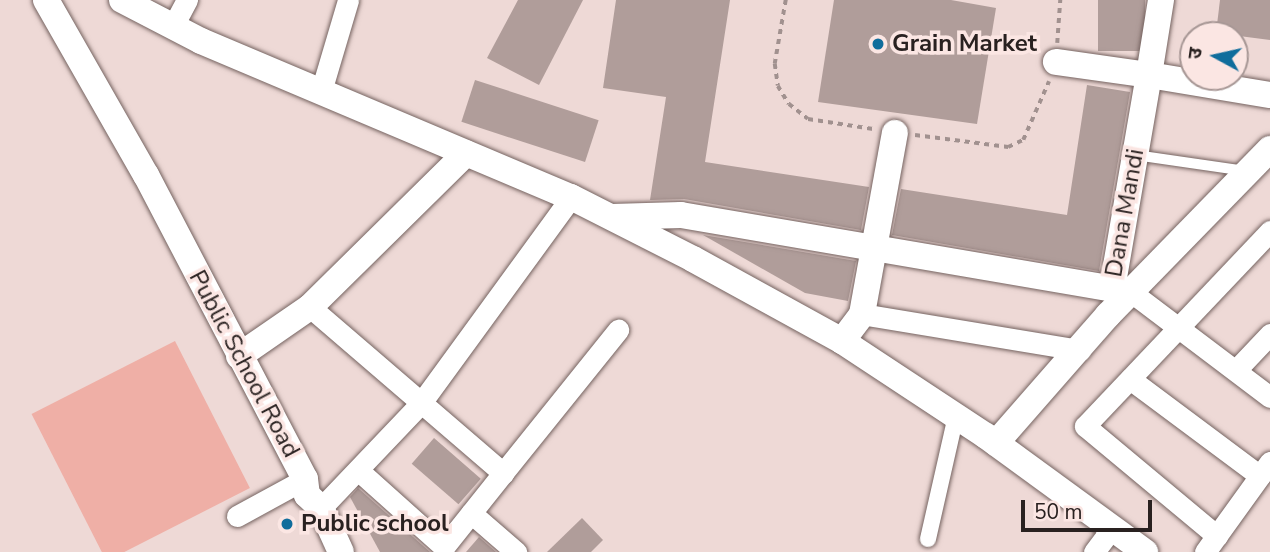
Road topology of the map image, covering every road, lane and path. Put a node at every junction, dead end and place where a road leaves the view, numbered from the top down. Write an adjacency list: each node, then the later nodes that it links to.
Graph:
1 (46, 0): 30 (street, Public School Road)
2 (122, 0): 8 (street)
3 (187, 0): 8 (street)
4 (348, 0): 11 (street)
5 (786, 0): 13 (path)
6 (1060, 0): 9 (path)
7 (1161, 0): 10 (street, Dana Mandi)
8 (173, 26): 11 (street)
9 (1056, 62): 10 (street); 13 (path)
10 (1149, 75): 12 (street); 16 (street, Dana Mandi)
11 (322, 88): 15 (street)
12 (1270, 95)
13 (895, 133): 21 (street)
14 (1270, 149): 17 (street)
15 (466, 152): 18 (street); 23 (street)
16 (1135, 155): 17 (lane); 22 (street, Dana Mandi)
17 (1248, 171): 22 (street)
18 (571, 197): 19 (street); 34 (street)
19 (608, 217): 21 (street, Dana Mandi); 28 (street)
20 (1270, 231): 25 (street)
21 (874, 248): 22 (street, Dana Mandi); 24 (street)
22 (1121, 290): 25 (street); 29 (street)
23 (310, 307): 30 (street); 34 (street)
24 (862, 314): 28 (street); 29 (street)
25 (1180, 325): 31 (street); 32 (street)
26 (618, 330): 39 (street)
27 (1270, 334): 31 (street)
28 (842, 341): 35 (street)
29 (1080, 351): 36 (street)
30 (239, 356): 40 (street, Public School Road)
31 (1236, 370): 33 (street)
32 (1129, 379): 37 (street); 46 (street)
33 (1270, 397)
34 (421, 403): 38 (street); 39 (street)
35 (956, 416): 36 (street); 45 (street)
36 (996, 443): 44 (street)
37 (1265, 469): 46 (street)
38 (360, 472): 41 (street); 47 (street)
39 (503, 473): 42 (street)
40 (304, 479): 41 (street, Public School Road); 43 (street)
41 (321, 508): 48 (street, Public School Road)
42 (471, 513): 47 (street); 49 (street)
43 (237, 516)
44 (1113, 527): 50 (street); 51 (street)
45 (928, 539)
46 (1211, 544)
47 (445, 549)
48 (341, 552)
49 (516, 552)
50 (1094, 552)
51 (1145, 552)

